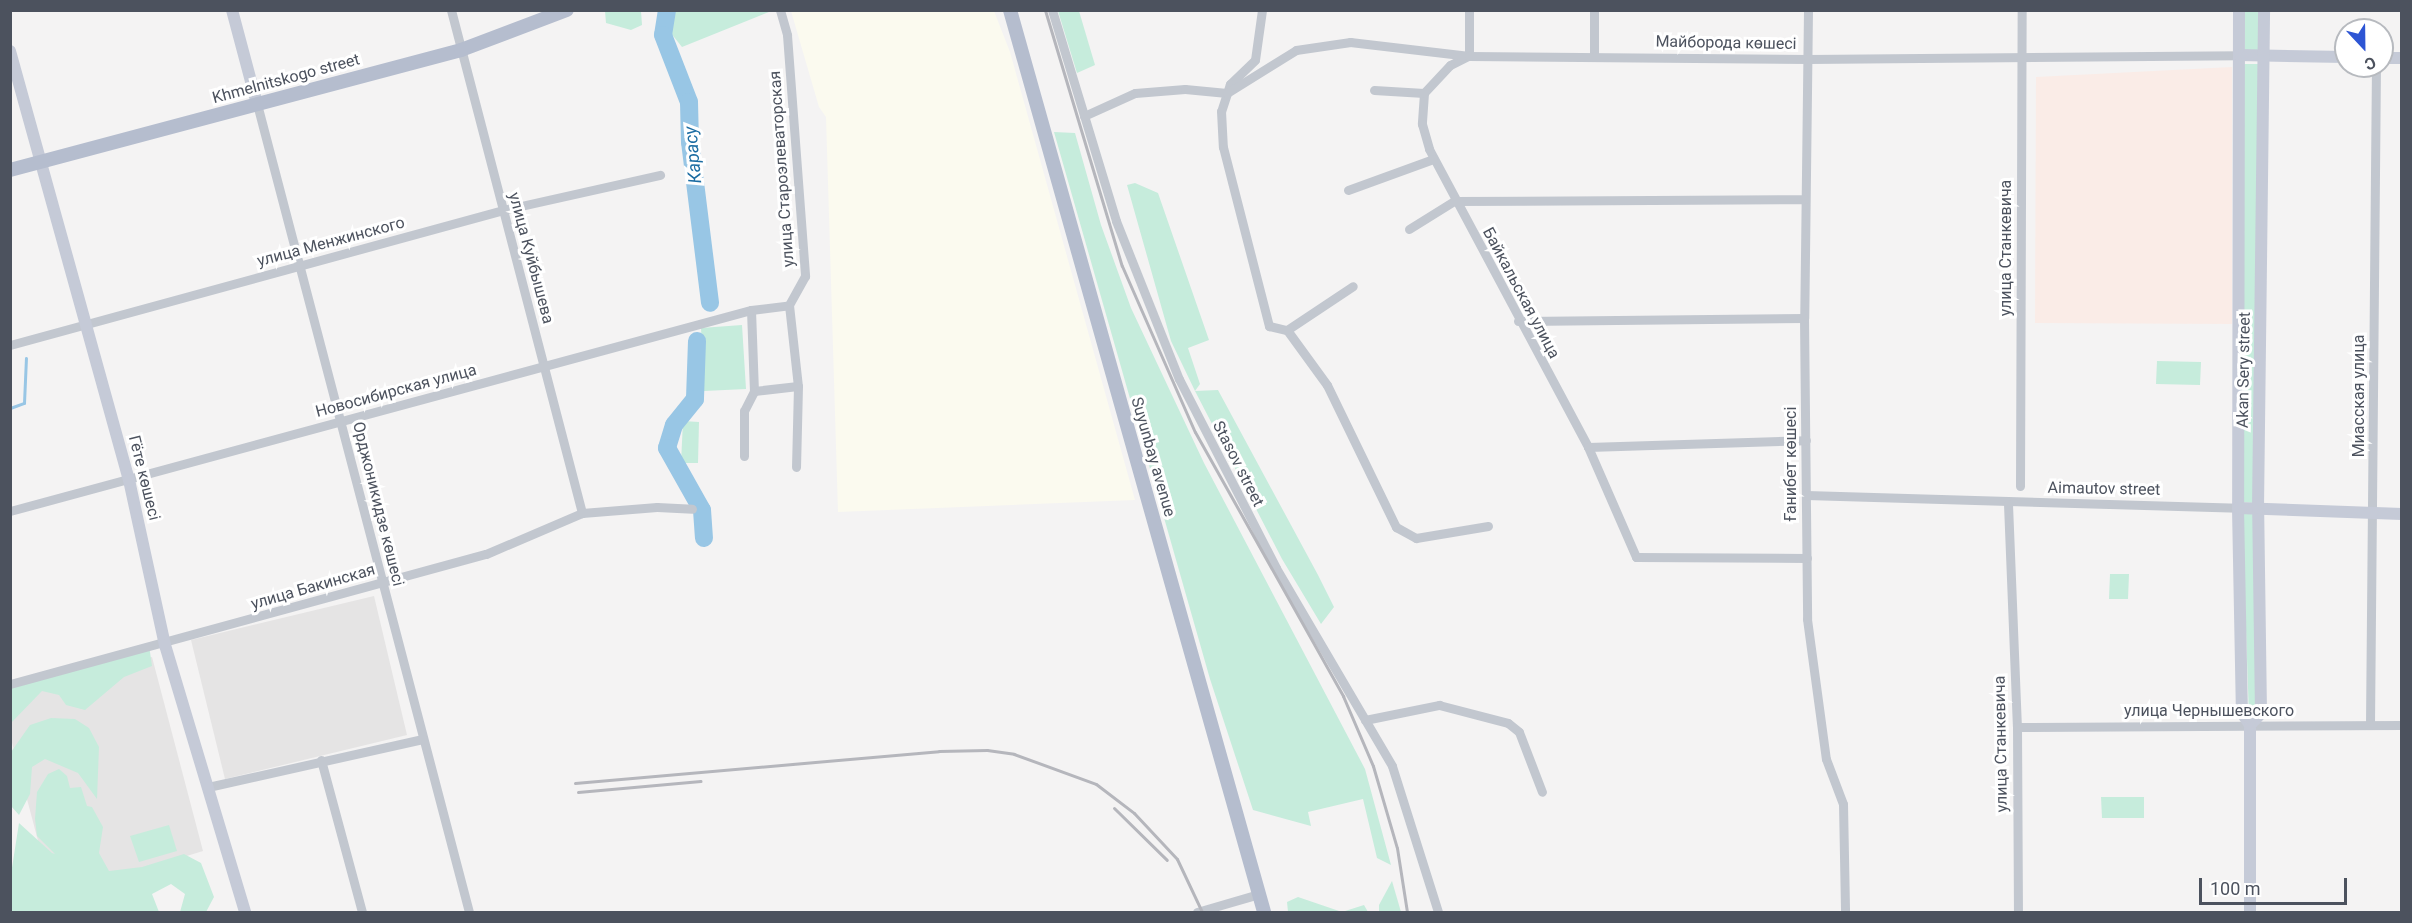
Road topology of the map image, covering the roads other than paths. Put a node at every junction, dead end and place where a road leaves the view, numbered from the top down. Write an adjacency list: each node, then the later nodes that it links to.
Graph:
1 (232, 10): 27 (street)
2 (451, 10): 14 (street, улица Куйбышева)
3 (567, 10): 14 (main road, Khmelnitskogo street)
4 (780, 10): 40 (street, улица Староэлеваторская)
5 (1010, 10): 80 (main road, Suyunbay avenue)
6 (1052, 10): 28 (street, Stasov street)
7 (1262, 10): 25 (street)
8 (1469, 10): 18 (street)
9 (1594, 10): 19 (street)
10 (1808, 10): 22 (street, Ғанибет көшесі)
11 (2022, 10): 21 (street, улица Станкевича)
12 (2239, 10): 16 (street, Akan Sery street)
13 (2264, 10): 17 (street, Akan Sery street)
14 (461, 50): 27 (main road, Khmelnitskogo street); 36 (street, улица Куйбышева)
15 (10, 51): 30 (street, Гёте көшесі)
16 (2239, 55): 17 (street); 21 (street, Майборода көшесі); 59 (street, Akan Sery street)
17 (2264, 55): 20 (street); 60 (street, Akan Sery street)
18 (1468, 56): 19 (street, Майборода көшесі); 25 (street, Майборода көшесі); 26 (street)
19 (1594, 56): 22 (street, Майборода көшесі)
20 (2334, 57)
21 (2022, 58): 22 (street, Майборода көшесі); 56 (street, улица Станкевича)
22 (1808, 59): 34 (street, Ғанибет көшесі)
23 (2376, 78): 63 (street, Миасская улица)
24 (1374, 90): 26 (street)
25 (1227, 93): 28 (street); 45 (street)
26 (1424, 93): 29 (street, Байкальская улица)
27 (257, 104): 30 (main road, Khmelnitskogo street); 38 (street, Орджоникидзе көшесі)
28 (1084, 116): 71 (street, Stasov street)
29 (1433, 159): 33 (street); 35 (street, Байкальская улица)
30 (41, 162): 31 (main road, Khmelnitskogo street); 44 (street, Гёте көшесі)
31 (10, 170)
32 (660, 175): 36 (street, улица Менжинского)
33 (1348, 190)
34 (1804, 199): 35 (street); 42 (street, Ғанибет көшесі)
35 (1454, 201): 37 (street); 43 (street, Байкальская улица)
36 (503, 210): 38 (street, улица Менжинского); 47 (street, улица Куйбышева)
37 (1409, 229)
38 (298, 266): 44 (street, улица Менжинского); 50 (street, Орджоникидзе көшесі)
39 (1353, 285): 45 (street)
40 (789, 305): 41 (street, Новосибирская улица); 48 (street)
41 (751, 310): 47 (street, Новосибирская улица); 49 (street)
42 (1804, 318): 43 (street); 51 (street, Ғанибет көшесі)
43 (1518, 321): 52 (street, Байкальская улица)
44 (86, 325): 46 (street, улица Менжинского); 55 (street, Гёте көшесі)
45 (1287, 330): 66 (street)
46 (10, 345)
47 (544, 367): 50 (street, Новосибирская улица); 64 (street, улица Куйбышева)
48 (798, 386): 49 (street); 54 (street)
49 (754, 391): 53 (street)
50 (342, 420): 55 (street, Новосибирская улица); 68 (street, Орджоникидзе көшесі)
51 (1806, 440): 52 (street); 57 (street, Ғанибет көшесі)
52 (1588, 447): 67 (street, Байкальская улица)
53 (744, 456)
54 (796, 467)
55 (129, 480): 62 (street, Новосибирская улица); 69 (street, Гёте көшесі)
56 (2020, 486)
57 (1806, 495): 58 (street, Aimautov street); 67 (street, Ғанибет көшесі)
58 (2008, 504): 59 (street, Aimautov street); 75 (street, улица Станкевича)
59 (2238, 508): 60 (street, Aimautov street); 72 (street, Akan Sery street)
60 (2258, 508): 63 (street, Aimautov street); 72 (street, Akan Sery street)
61 (692, 509): 64 (street, улица Бакинская)
62 (10, 512)
63 (2373, 512): 65 (street, Aimautov street); 74 (street, Миасская улица)
64 (582, 513): 68 (street, улица Бакинская)
65 (2402, 514)
66 (1488, 526)
67 (1807, 558): 87 (street, Ғанибет көшесі)
68 (382, 583): 69 (street, улица Бакинская); 76 (street, Орджоникидзе көшесі)
69 (165, 645): 70 (street, улица Бакинская); 78 (street, Гёте көшесі)
70 (10, 684)
71 (1365, 720): 79 (street); 86 (street, Stasov street)
72 (2250, 725): 74 (street, улица Чернышевского); 75 (street, улица Чернышевского); 89 (street, Akan Sery street)
73 (2402, 725): 74 (street, улица Чернышевского)
74 (2370, 726)
75 (2017, 727): 88 (street, улица Станкевича)
76 (423, 739): 77 (street); 83 (street, Орджоникидзе көшесі)
77 (321, 760): 78 (street); 82 (street)
78 (208, 787): 81 (street, Гёте көшесі)
79 (1542, 792)
80 (1259, 894): 84 (street); 85 (main road, Suyunbay avenue)
81 (244, 912)
82 (362, 912)
83 (469, 912)
84 (1197, 912)
85 (1264, 912)
86 (1438, 912)
87 (1845, 912)
88 (2018, 912)
89 (2250, 912)

